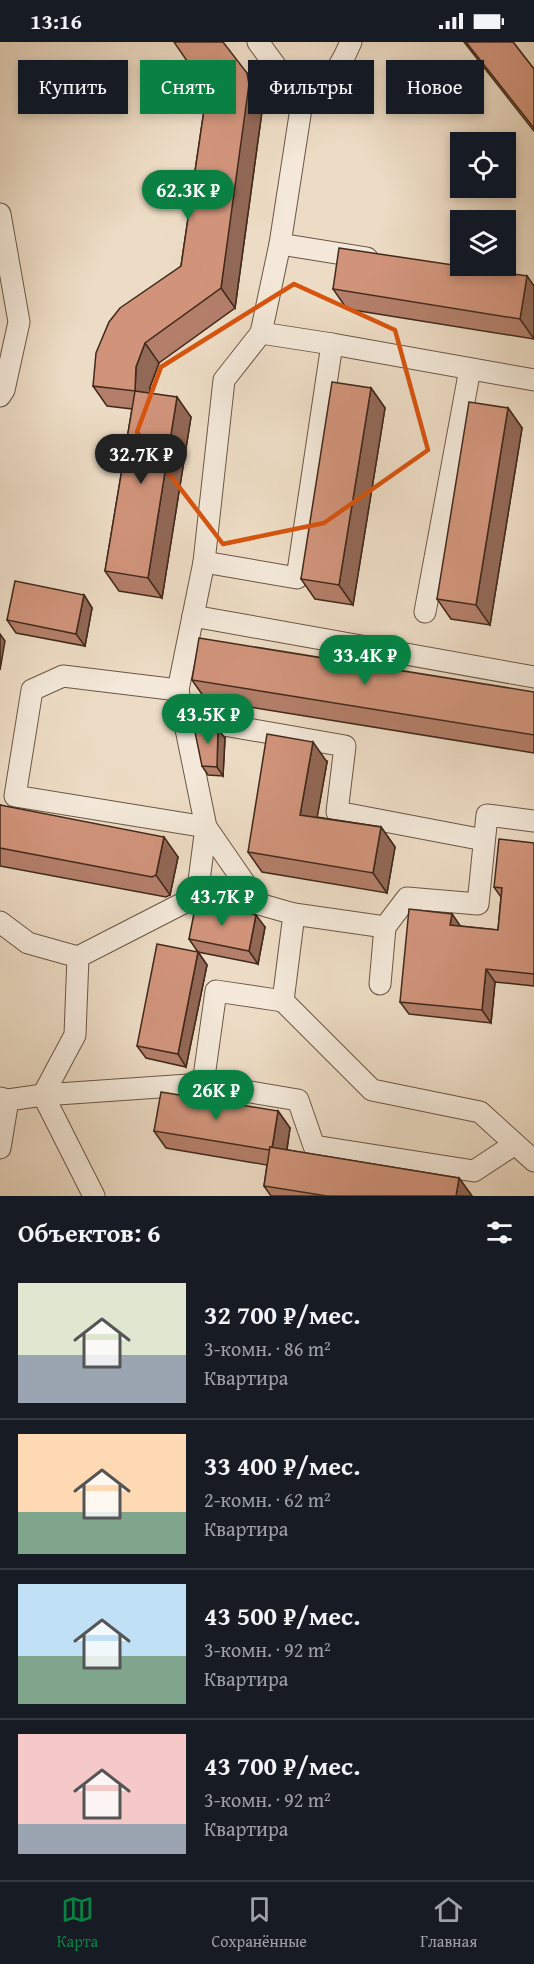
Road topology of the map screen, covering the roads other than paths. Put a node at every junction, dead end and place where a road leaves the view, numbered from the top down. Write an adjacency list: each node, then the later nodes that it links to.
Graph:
1 (258, 42): 3 (street)
2 (351, 42): 4 (street)
3 (271, 60)
4 (343, 60)
5 (300, 114): 7 (street)
6 (0, 214): 13 (street)
7 (280, 244): 8 (street); 9 (street)
8 (388, 261)
9 (261, 333): 10 (street); 14 (street)
10 (332, 344): 11 (street); 14 (street)
11 (470, 369): 12 (street); 15 (street)
12 (534, 380)
13 (0, 396)
14 (204, 562): 16 (street)
15 (425, 612)
16 (193, 616): 17 (street); 18 (street)
17 (534, 677)
18 (178, 690): 19 (street); 21 (street)
19 (184, 718): 21 (street); 22 (street)
20 (534, 821): 22 (street)
21 (206, 827): 23 (street); 26 (street)
22 (484, 840): 25 (street)
23 (294, 914): 25 (street); 28 (street)
24 (0, 922): 26 (street)
25 (385, 927): 27 (street)
26 (78, 957): 30 (street)
27 (380, 984)
28 (283, 1001): 29 (street); 32 (street)
29 (203, 1084): 30 (street); 32 (street)
30 (43, 1095): 31 (street); 35 (street)
31 (4, 1099): 33 (street)
32 (515, 1144): 34 (street)
33 (0, 1148)
34 (534, 1161)
35 (94, 1196)

